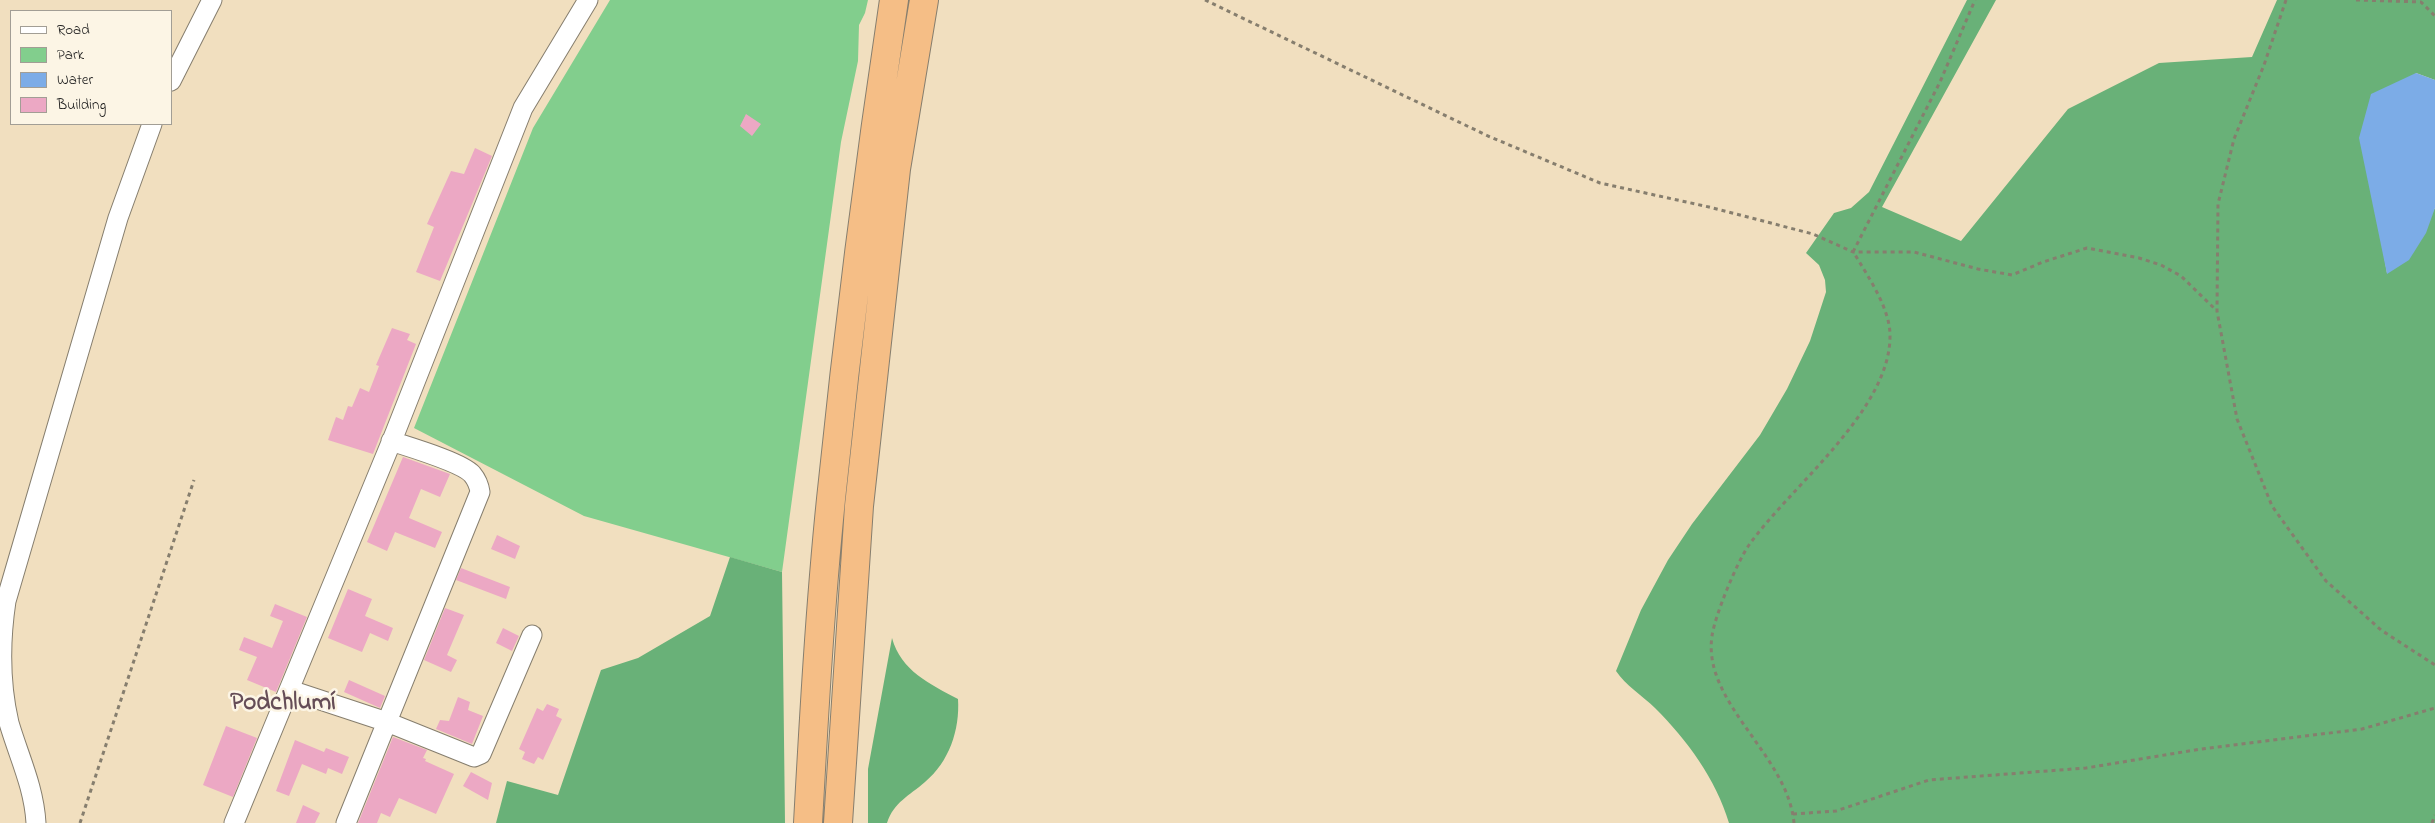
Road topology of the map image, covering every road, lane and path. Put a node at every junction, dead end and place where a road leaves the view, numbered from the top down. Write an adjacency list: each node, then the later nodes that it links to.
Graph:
1 (212, 0): 11 (street)
2 (588, 0): 15 (street)
3 (894, 0): 28 (highway)
4 (924, 0): 29 (highway)
5 (1204, 0): 13 (path)
6 (1975, 0): 13 (path)
7 (2286, 0): 14 (path)
8 (2356, 0): 9 (path)
9 (2422, 1): 10 (path)
10 (2435, 16)
11 (172, 79)
12 (152, 125): 24 (street)
13 (1853, 252): 14 (path); 22 (path)
14 (2217, 311): 18 (path)
15 (391, 441): 19 (street); 21 (street)
16 (194, 480): 25 (path)
17 (532, 635): 21 (street)
18 (2435, 665)
19 (290, 690): 21 (street); 26 (street)
20 (2435, 708): 22 (path)
21 (388, 722): 27 (street)
22 (1793, 814): 30 (path)
23 (2435, 815): 31 (path)
24 (36, 823)
25 (80, 823)
26 (234, 823)
27 (346, 823)
28 (808, 823)
29 (838, 823)
30 (1794, 823)
31 (2432, 823)

